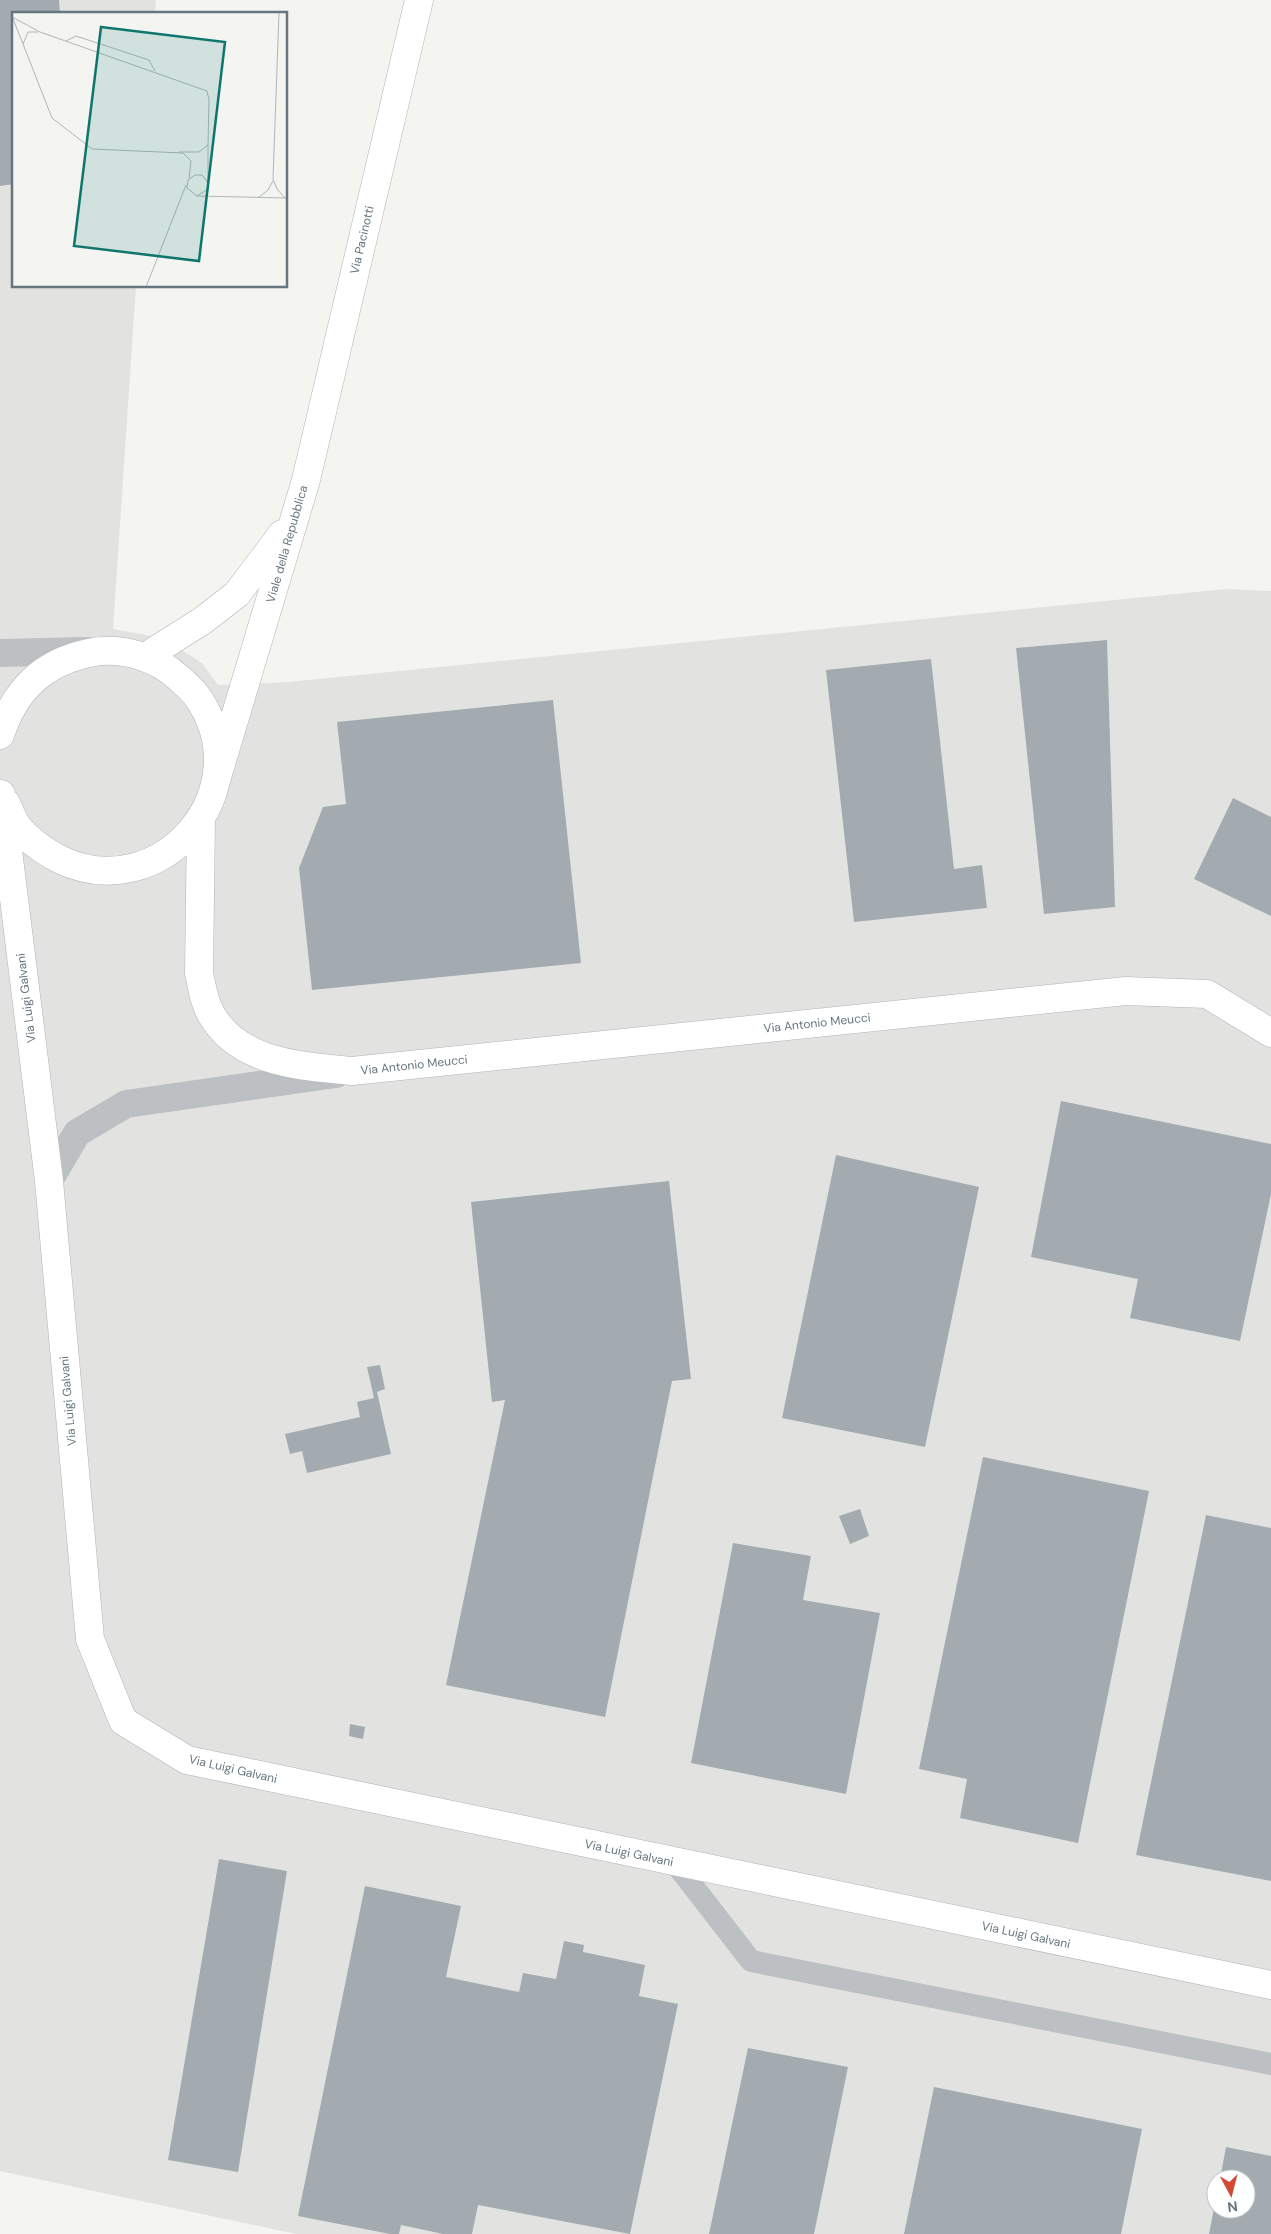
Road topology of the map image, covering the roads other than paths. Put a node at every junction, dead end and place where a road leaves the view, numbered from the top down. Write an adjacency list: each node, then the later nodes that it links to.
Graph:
1 (419, 0): 2 (main road, Via Pacinotti)
2 (306, 480): 5 (main road, Viale della Repubblica); 7 (main road, Viale della Repubblica)
3 (101, 650): 4 (street); 5 (main road, Viale della Repubblica); 6 (main road, Viale della Repubblica)
4 (0, 653)
5 (145, 657): 7 (main road, Viale della Repubblica)
6 (0, 735)
7 (216, 784): 9 (main road, Viale della Repubblica)
8 (1, 791): 9 (main road, Viale della Repubblica); 12 (main road, Via Luigi Galvani)
9 (201, 820): 11 (main road, Via Antonio Meucci)
10 (1271, 1033): 11 (main road, Via Antonio Meucci)
11 (352, 1071): 12 (street, Via Antonio Meucci)
12 (49, 1181): 13 (main road, Via Luigi Galvani)
13 (675, 1863): 14 (main road, Via Luigi Galvani); 15 (lane)
14 (1271, 1986)
15 (1271, 2064)

